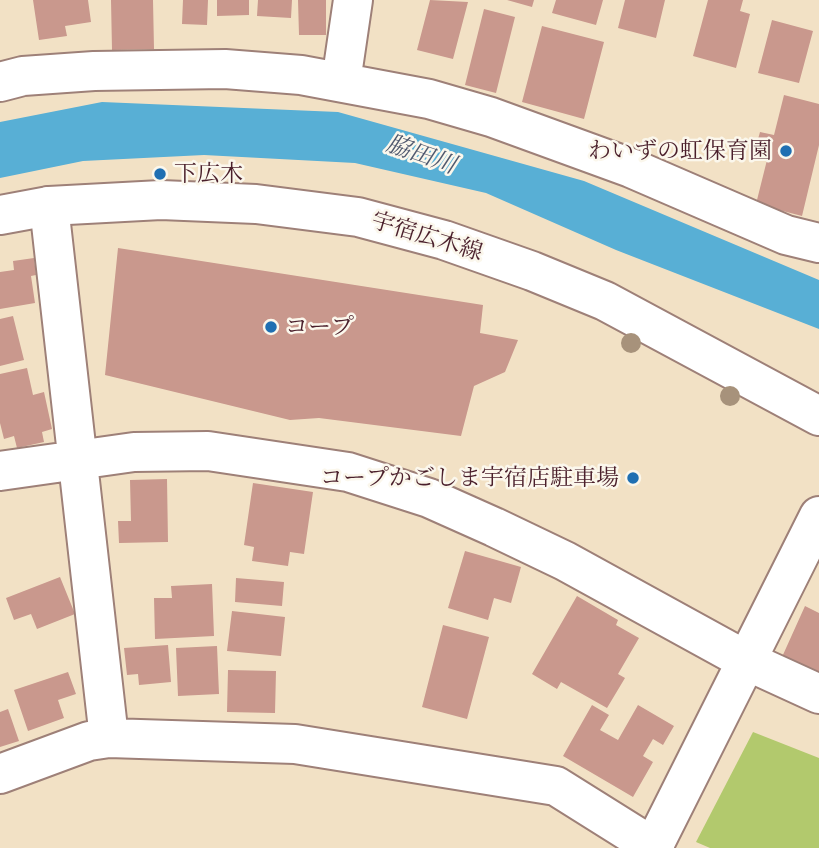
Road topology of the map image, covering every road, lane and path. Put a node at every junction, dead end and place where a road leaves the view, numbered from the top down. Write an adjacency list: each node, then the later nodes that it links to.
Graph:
1 (353, 0): 3 (street)
2 (0, 82): 3 (street)
3 (341, 82): 6 (street)
4 (49, 206): 5 (street, 宇宿広木線); 7 (street, 宇宿広木線); 8 (street)
5 (0, 215)
6 (819, 243)
7 (819, 415)
8 (77, 460): 9 (street); 11 (street); 13 (street)
9 (0, 471)
10 (819, 516): 11 (street)
11 (747, 661): 12 (street); 15 (street)
12 (819, 694)
13 (109, 738): 14 (street); 15 (street)
14 (0, 774)
15 (654, 847)

